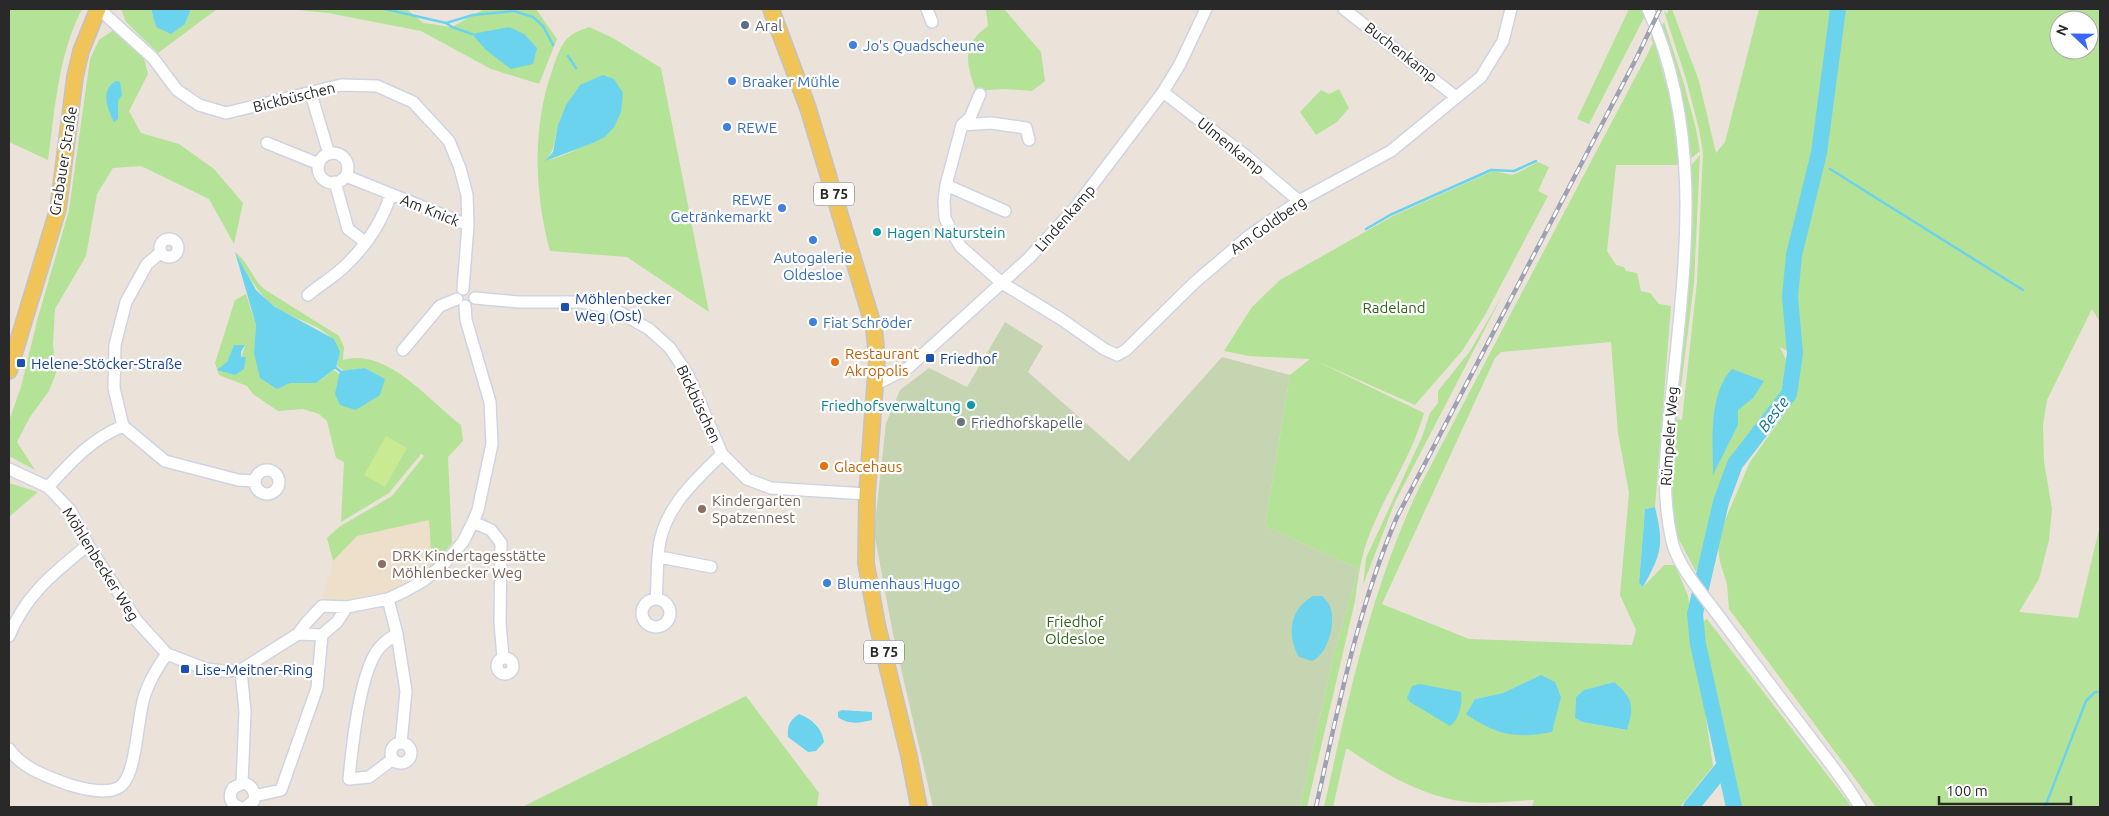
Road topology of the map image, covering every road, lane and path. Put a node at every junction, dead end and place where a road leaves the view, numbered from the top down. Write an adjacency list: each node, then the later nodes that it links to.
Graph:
1 (98, 9): 10 (street, Bickbüschen); 31 (main road, Grabauer Straße)
2 (771, 9): 32 (main road, B 75)
3 (927, 9): 8 (street)
4 (1206, 9): 9 (street, Lindenkamp)
5 (1344, 9): 12 (street, Buchenkamp)
6 (1511, 9): 12 (street, Am Goldberg)
7 (1648, 9): 61 (street, Rümpeler Weg)
8 (932, 22)
9 (1162, 92): 22 (street, Ulmenkamp); 27 (street, Lindenkamp)
10 (311, 94): 16 (street); 24 (street, Bickbüschen)
11 (980, 94): 13 (street)
12 (1456, 96): 22 (street, Am Goldberg)
13 (962, 125): 14 (street); 20 (street)
14 (1029, 140)
15 (267, 143): 17 (street)
16 (329, 154): 17 (street); 18 (street)
17 (319, 164): 19 (street)
18 (346, 176): 19 (street); 21 (street, Am Knick)
19 (335, 182): 25 (street)
20 (946, 184): 23 (street); 27 (street)
21 (391, 194): 24 (street, Am Knick); 25 (street, Am Knick)
22 (1299, 201): 27 (street, Am Goldberg)
23 (1005, 211)
24 (468, 225): 29 (street, Bickbüschen)
25 (366, 242): 28 (street, Am Knick)
26 (160, 253): 33 (street)
27 (1002, 283): 32 (street, Lindenkamp)
28 (308, 295)
29 (461, 298): 30 (street); 34 (street, Bickbüschen); 39 (street)
30 (403, 350)
31 (9, 371)
32 (876, 384): 38 (main road, B 75)
33 (123, 426): 36 (street); 37 (street)
34 (722, 454): 38 (street, Bickbüschen); 41 (street)
35 (9, 468): 37 (street, Möhlenbecker Weg)
36 (255, 481)
37 (48, 487): 40 (street, Möhlenbecker Weg)
38 (867, 494): 60 (main road, B 75)
39 (474, 522): 43 (street); 51 (street)
40 (88, 545): 49 (street); 50 (street, Möhlenbecker Weg)
41 (660, 557): 42 (street); 44 (street)
42 (711, 567)
43 (388, 599): 45 (street); 47 (street)
44 (656, 599)
45 (347, 607): 46 (street); 48 (street)
46 (298, 634): 48 (street); 52 (street)
47 (398, 634): 53 (street); 55 (street)
48 (322, 635): 57 (street)
49 (9, 636)
50 (167, 654): 52 (street, Möhlenbecker Weg); 54 (street)
51 (503, 657)
52 (241, 670): 56 (street)
53 (401, 743): 55 (street); 55 (street)
54 (9, 749)
55 (393, 759)
56 (242, 783): 57 (street); 58 (street)
57 (255, 796): 59 (street)
58 (239, 807)
59 (246, 807)
60 (919, 807)
61 (1860, 807)

